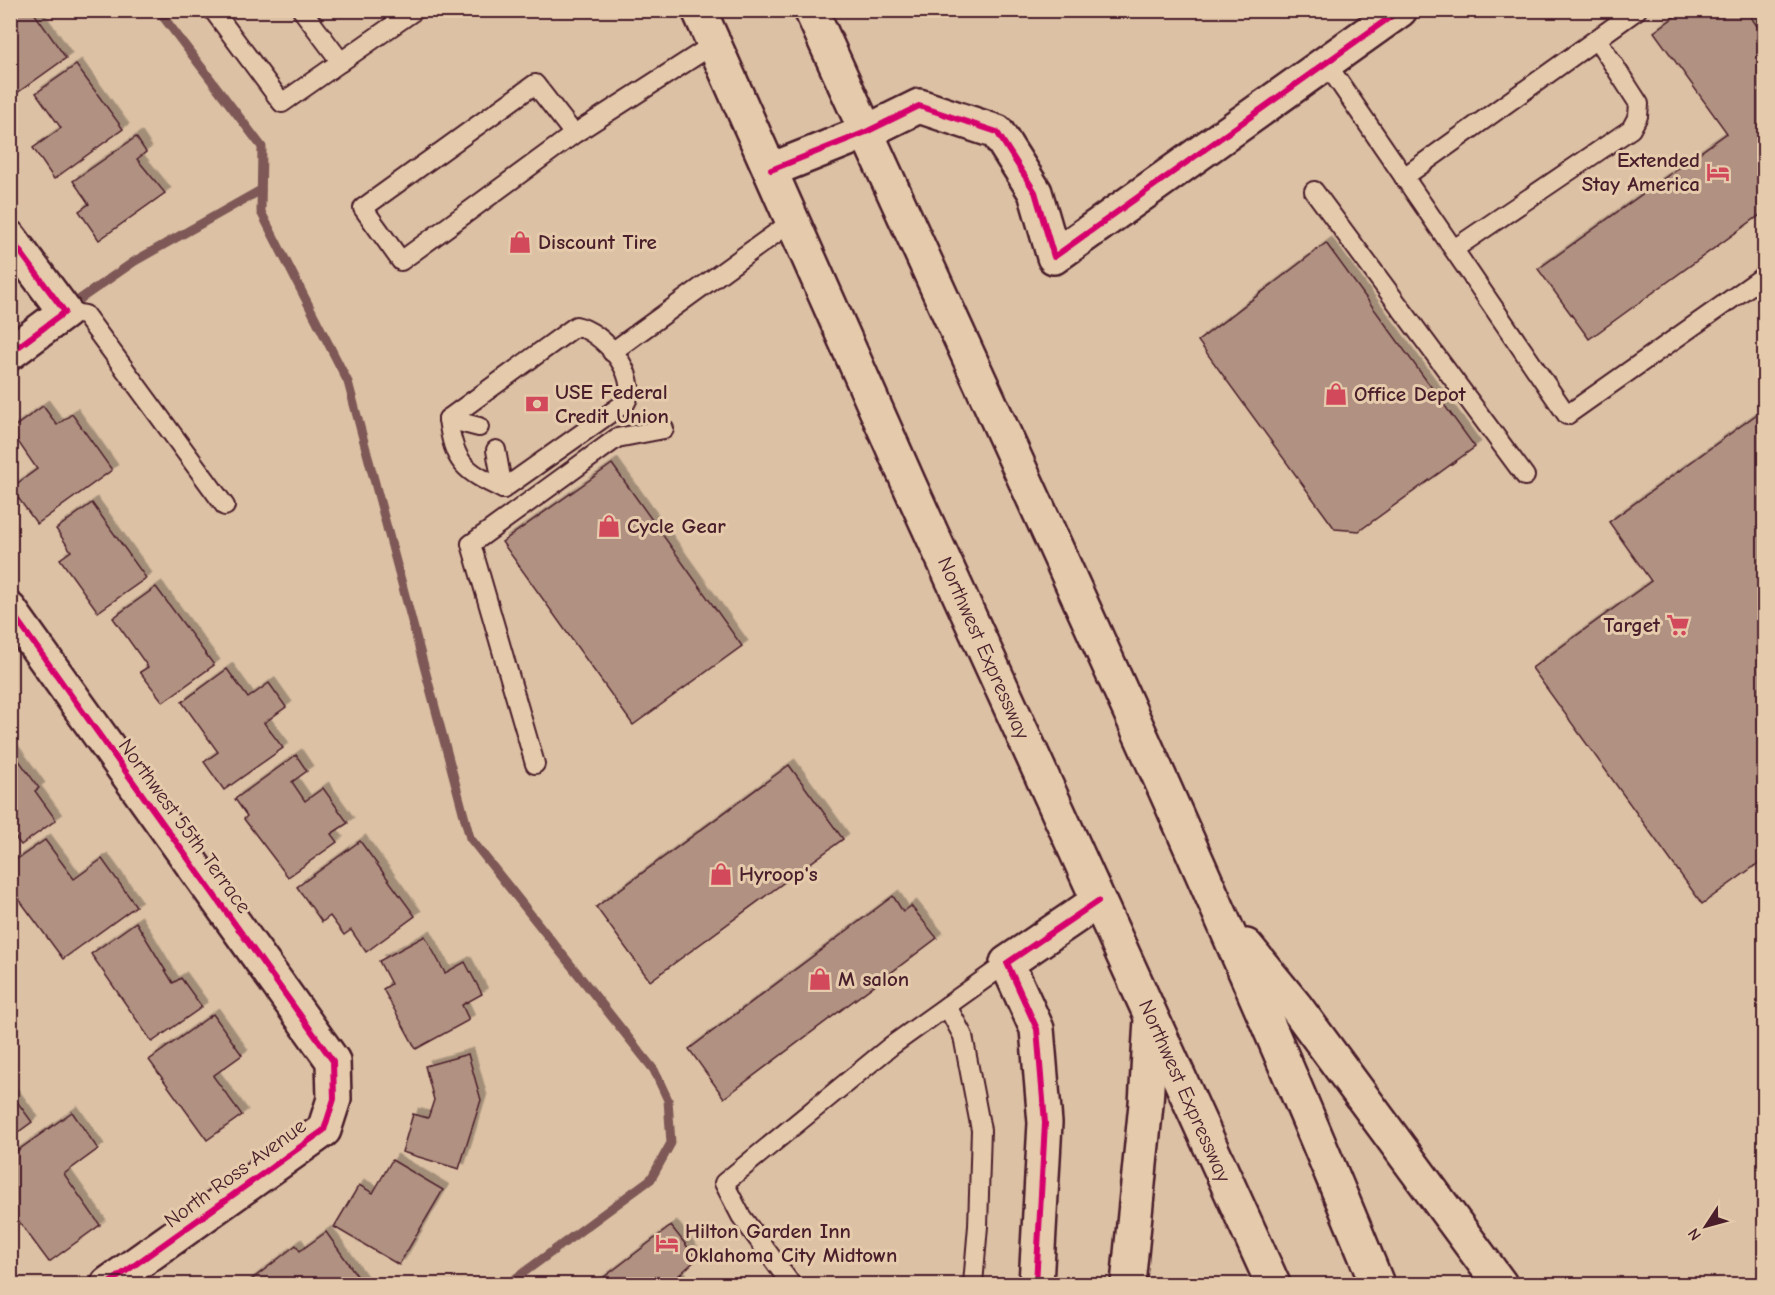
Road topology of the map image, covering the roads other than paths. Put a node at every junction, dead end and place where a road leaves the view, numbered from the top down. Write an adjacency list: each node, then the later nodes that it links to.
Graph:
1 (213, 10): 10 (lane)
2 (302, 10): 10 (lane)
3 (699, 10): 9 (main road, Northwest Expressway)
4 (811, 10): 12 (main road)
5 (1400, 10): 11 (main road)
6 (1637, 10): 8 (lane)
7 (404, 14): 10 (lane)
8 (1597, 39): 15 (lane); 19 (lane)
9 (714, 44): 13 (lane); 14 (main road, Northwest Expressway)
10 (342, 62)
11 (1326, 63): 12 (main road); 15 (lane)
12 (866, 132): 14 (main road); 34 (main road)
13 (574, 134): 13 (lane)
14 (771, 170): 17 (main road, Northwest Expressway)
15 (1404, 177): 19 (lane)
16 (1314, 191): 28 (lane)
17 (794, 220): 22 (lane); 33 (main road, Northwest Expressway)
18 (10, 238): 21 (main road)
19 (1454, 249): 20 (lane)
20 (1764, 276)
21 (66, 312): 23 (main road); 30 (lane)
22 (612, 352): 24 (lane); 29 (lane)
23 (10, 353)
24 (448, 419): 25 (lane); 29 (lane)
25 (479, 427)
26 (664, 429): 32 (lane)
27 (496, 450): 29 (lane)
28 (1525, 476)
29 (503, 489)
30 (225, 506)
31 (10, 610): 38 (main road, Northwest 55th Terrace)
32 (536, 764)
33 (1098, 901): 35 (main road); 37 (main road, Northwest Expressway)
34 (1220, 915): 45 (main road); 46 (main road)
35 (1007, 963): 36 (lane); 42 (main road)
36 (947, 1006): 40 (lane); 41 (lane)
37 (1151, 1014): 43 (main road); 44 (main road, Northwest Expressway)
38 (333, 1061): 39 (main road, North Ross Avenue)
39 (108, 1284)
40 (791, 1284)
41 (973, 1284)
42 (1036, 1284)
43 (1128, 1284)
44 (1273, 1284)
45 (1377, 1284)
46 (1500, 1284)

